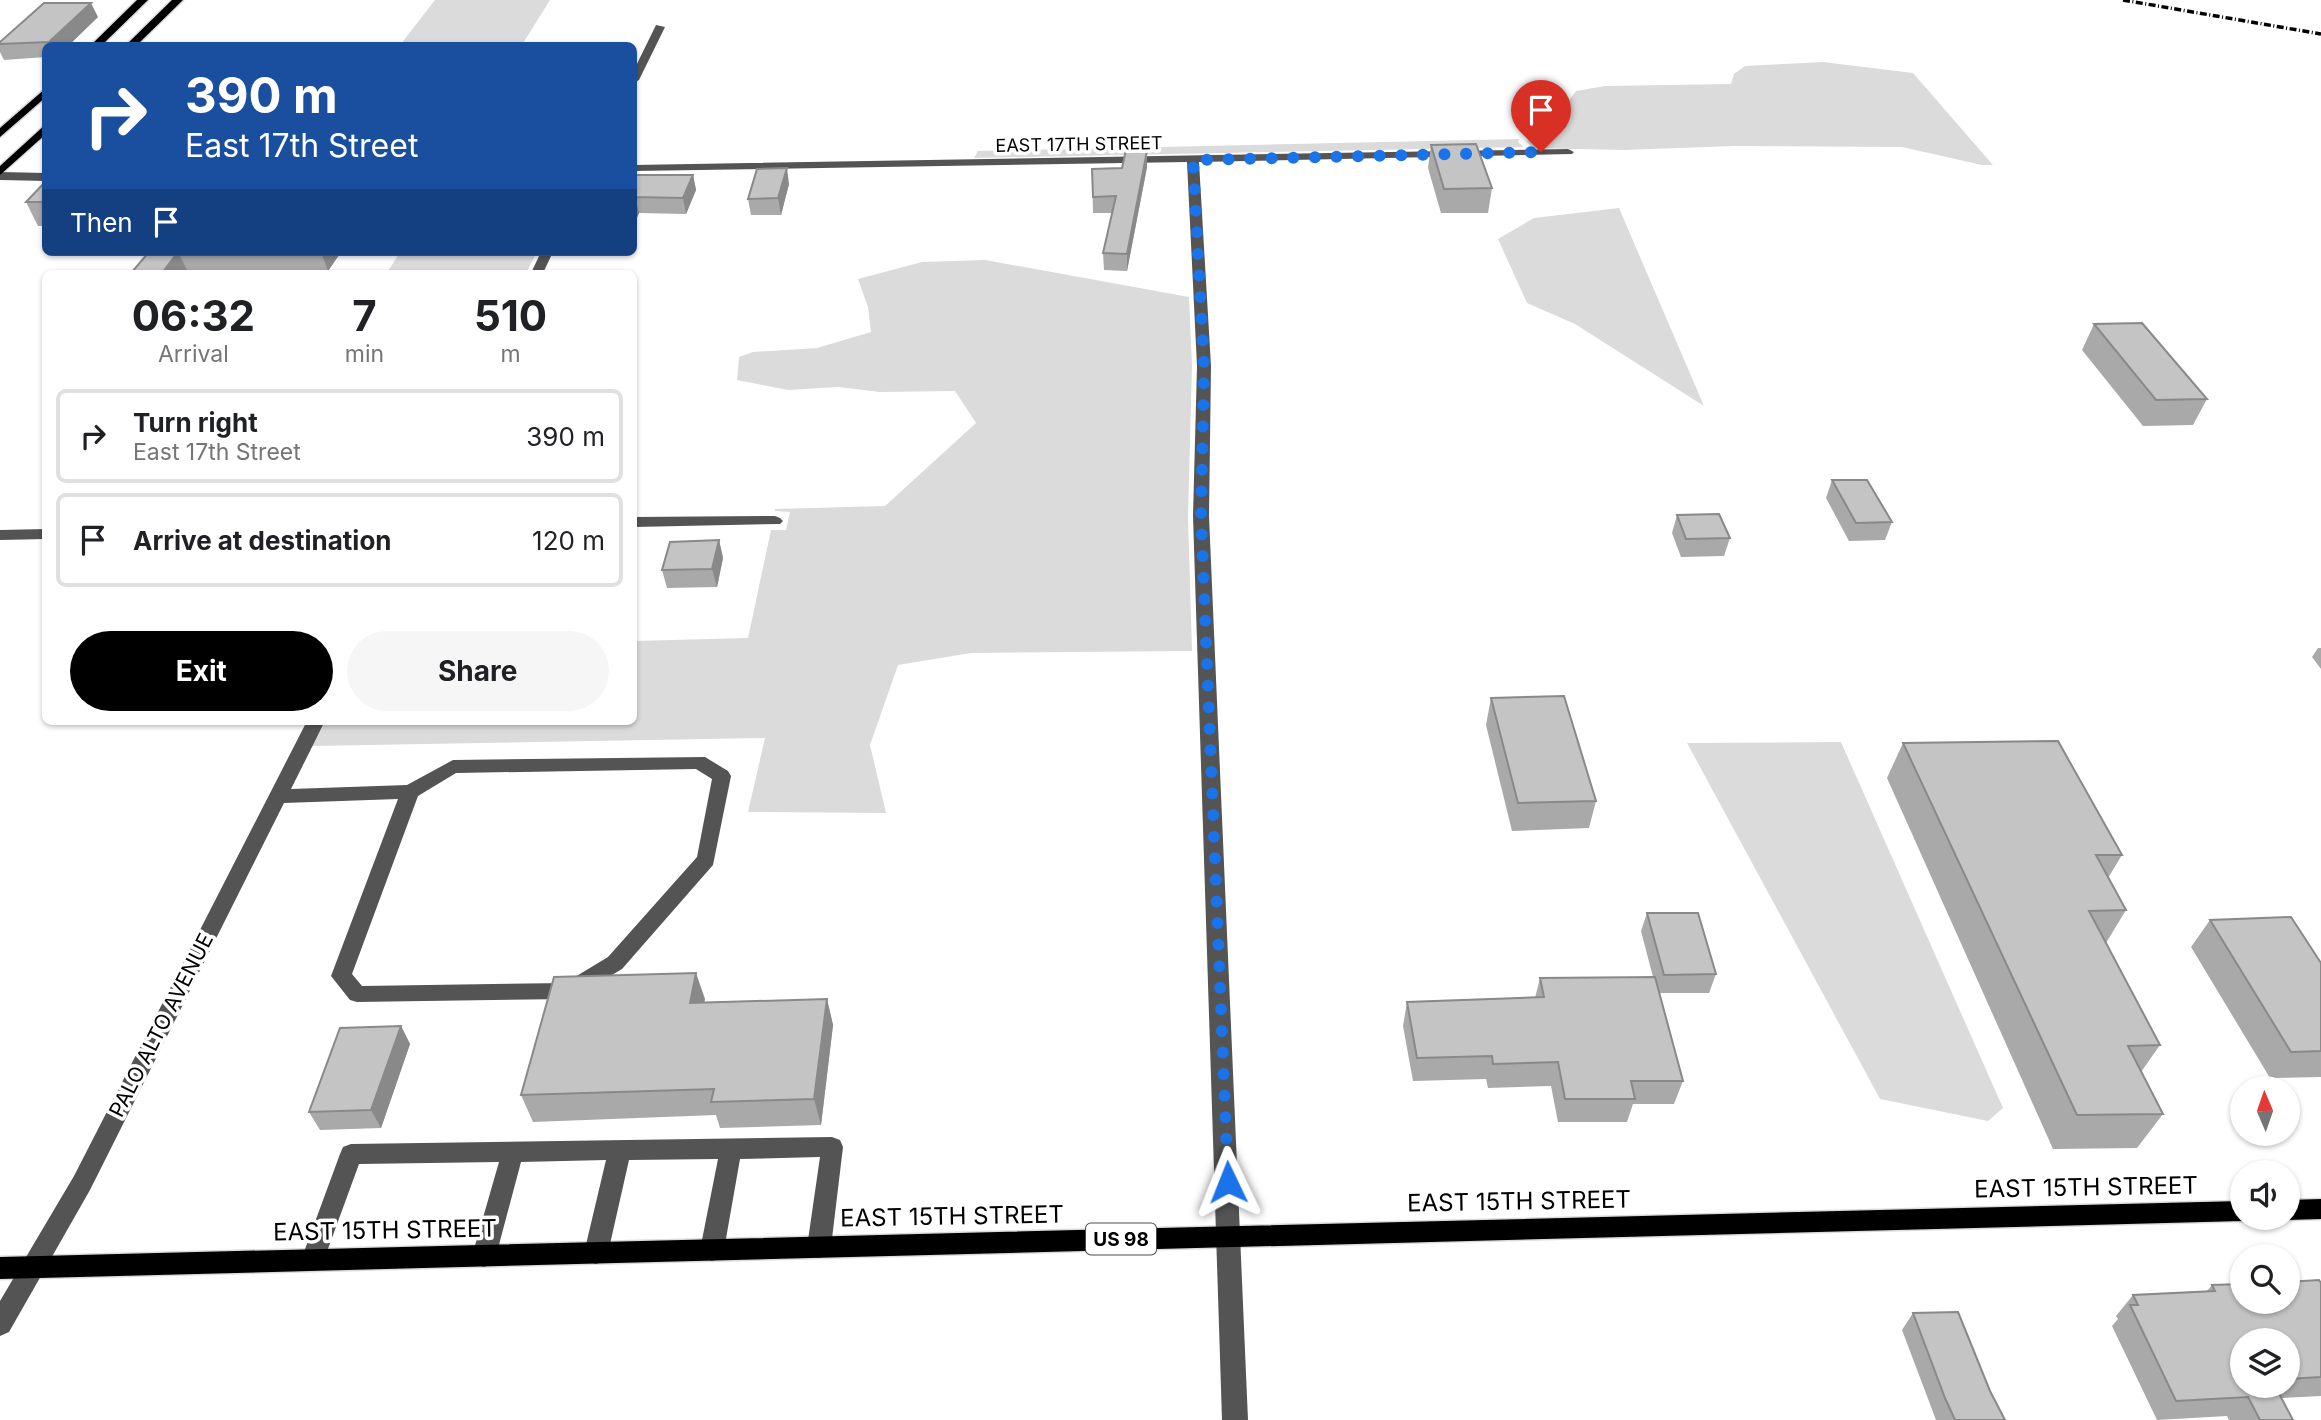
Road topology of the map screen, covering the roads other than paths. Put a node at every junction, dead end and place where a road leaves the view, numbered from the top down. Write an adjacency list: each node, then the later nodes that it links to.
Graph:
1 (144, 0): 4 (main road)
2 (178, 0): 5 (main road)
3 (660, 27): 6 (street)
4 (99, 42)
5 (134, 42)
6 (637, 74)
7 (42, 95): 9 (main road)
8 (42, 131): 13 (main road)
9 (0, 134)
10 (1568, 152): 11 (street, EAST 17TH STREET)
11 (1193, 160): 12 (street, EAST 17TH STREET); 28 (street)
12 (637, 168)
13 (0, 174): 14 (street)
14 (42, 177)
15 (775, 521): 16 (street)
16 (637, 522)
17 (42, 534): 18 (street)
18 (0, 535)
19 (314, 725): 21 (street, PALO ALTO AVENUE)
20 (410, 792): 20 (street); 21 (street)
21 (278, 796): 34 (street, PALO ALTO AVENUE)
22 (731, 1149): 23 (street); 29 (street); 30 (street)
23 (620, 1150): 24 (street); 31 (street)
24 (513, 1152): 32 (street); 33 (street)
25 (2321, 1209): 26 (main road)
26 (2300, 1210)
27 (2230, 1211): 28 (main road, EAST 15TH STREET / US 98)
28 (1230, 1237): 29 (main road, EAST 15TH STREET / US 98); 37 (street)
29 (819, 1247): 30 (main road, EAST 15TH STREET / US 98)
30 (712, 1250): 31 (main road, EAST 15TH STREET / US 98)
31 (596, 1253): 32 (main road, EAST 15TH STREET / US 98)
32 (484, 1256): 33 (main road, EAST 15TH STREET / US 98)
33 (313, 1260): 34 (main road, EAST 15TH STREET / US 98)
34 (33, 1267): 35 (main road, EAST 15TH STREET / US 98); 36 (street, PALO ALTO AVENUE)
35 (0, 1268)
36 (0, 1324)
37 (1235, 1420)

